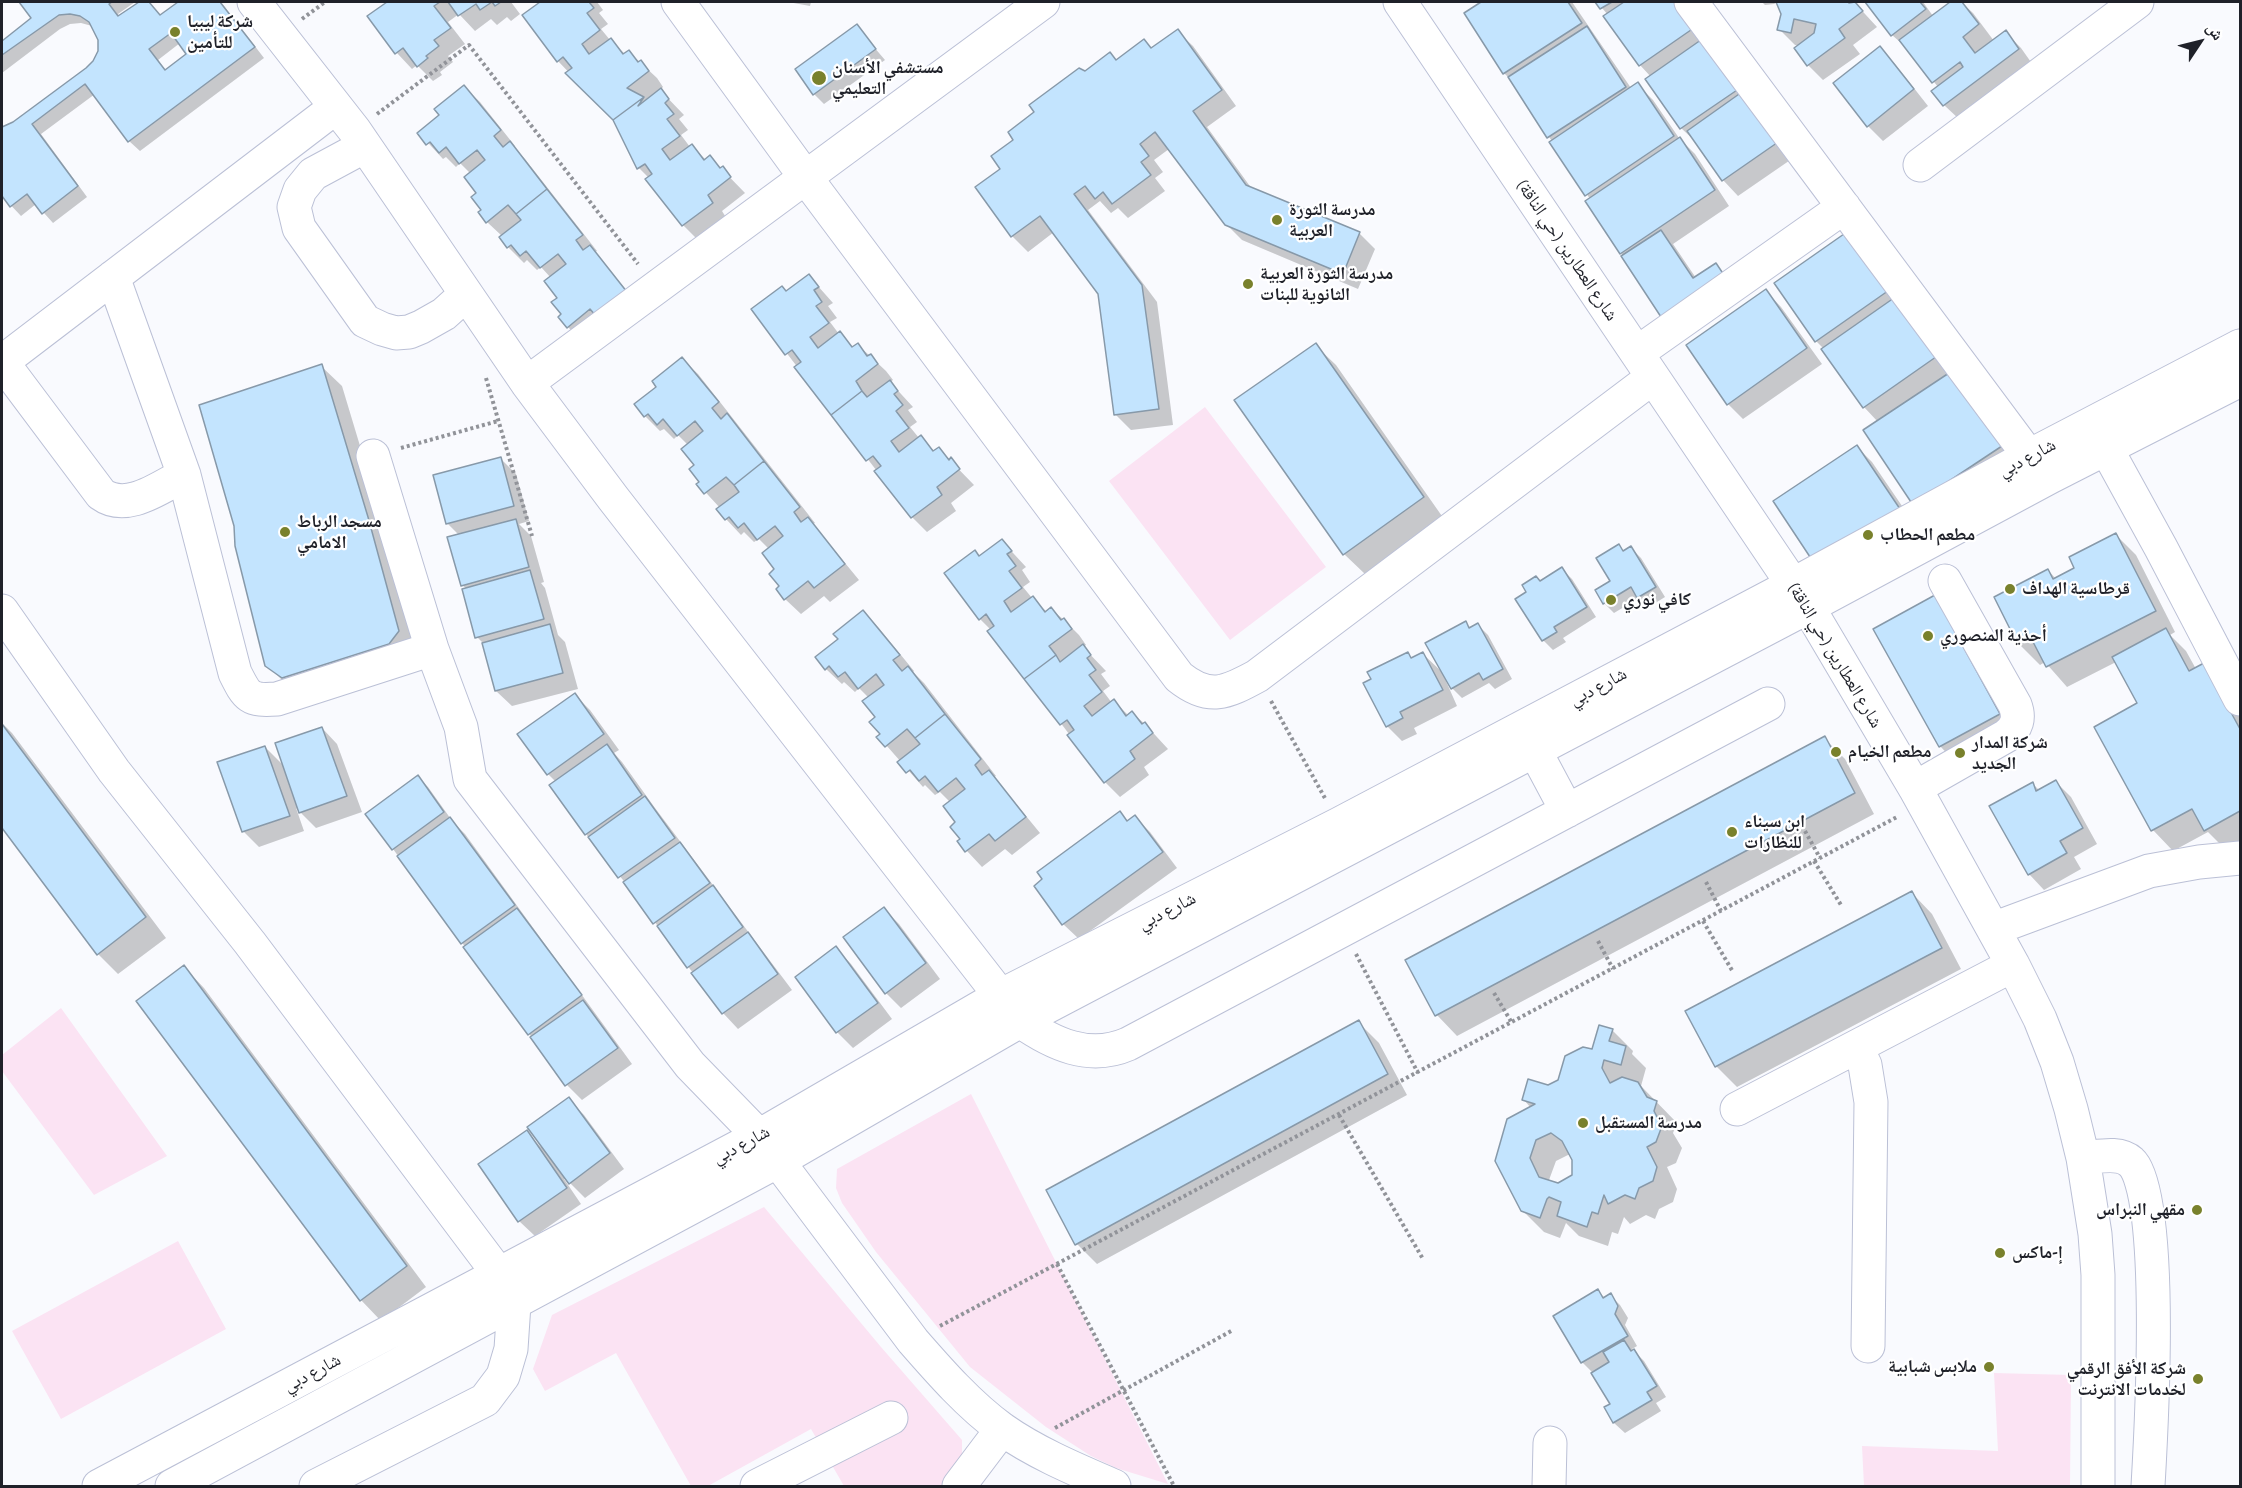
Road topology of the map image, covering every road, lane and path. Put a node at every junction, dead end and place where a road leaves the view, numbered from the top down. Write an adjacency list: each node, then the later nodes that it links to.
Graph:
1 (254, 2): 8 (street)
2 (678, 2): 11 (street)
3 (1400, 2): 18 (street, شارع العطارين (حي الناقة))
4 (1691, 2): 12 (street)
5 (2137, 2): 10 (street)
6 (1023, 8): 11 (street)
7 (309, 128): 8 (street); 9 (street); 13 (street)
8 (352, 128): 9 (street); 14 (path); 15 (street)
9 (333, 163): 15 (street)
10 (1920, 165)
11 (806, 178): 14 (street); 32 (street)
12 (1844, 207): 18 (street); 25 (street)
13 (113, 278): 17 (street); 26 (street)
14 (657, 288): 21 (street)
15 (465, 295): 21 (street)
16 (2241, 346): 25 (street, شارع دبي)
17 (2, 362): 26 (street)
18 (1645, 365): 29 (street, شارع العطارين (حي الناقة)); 32 (street)
19 (485, 376): 22 (path)
20 (2241, 380): 23 (street, شارع دبي)
21 (527, 383): 54 (street)
22 (498, 421): 24 (path); 27 (path)
23 (2106, 448): 29 (street, شارع دبي); 33 (street)
24 (373, 456): 31 (street)
25 (2029, 456): 29 (street, شارع دبي)
26 (184, 475): 31 (street)
27 (532, 536)
28 (1945, 581): 36 (street)
29 (1801, 595): 35 (street, شارع دبي); 36 (street, شارع العطارين (حي الناقة)); 38 (street, شارع دبي)
30 (4, 620): 65 (street)
31 (432, 649): 61 (street)
32 (1257, 676): 38 (path)
33 (2241, 699)
34 (1768, 704): 37 (street)
35 (1535, 751): 37 (street); 55 (street, شارع دبي)
36 (1919, 796): 40 (path); 48 (street, شارع العطارين (حي الناقة))
37 (1567, 811): 47 (street)
38 (1339, 824): 54 (street, شارع دبي)
39 (1805, 831): 40 (path)
40 (1820, 858): 42 (path)
41 (2241, 858): 48 (street)
42 (1814, 861): 44 (path); 45 (path)
43 (1706, 882): 45 (path)
44 (1841, 905)
45 (1721, 911): 46 (path)
46 (1703, 921): 51 (path); 52 (path)
47 (1343, 929): 55 (street); 58 (path)
48 (1993, 929): 50 (street, شارع العطارين (حي الناقة))
49 (1598, 941): 51 (path)
50 (2013, 965): 57 (street); 62 (street, شارع العطارين (حي الناقة))
51 (1613, 969): 56 (path)
52 (1733, 972)
53 (1494, 993): 56 (path)
54 (1000, 996): 55 (street); 61 (street, شارع دبي)
55 (1020, 1021): 61 (street, شارع دبي)
56 (1512, 1023): 58 (path)
57 (1856, 1047): 59 (street); 69 (street)
58 (1418, 1073): 60 (path)
59 (1737, 1109)
60 (1339, 1115): 63 (path); 64 (path)
61 (768, 1149): 65 (street, شارع دبي); 66 (street, شارع دبي); 68 (street)
62 (2083, 1158): 82 (street, شارع العطارين (حي الناقة)); 83 (street)
63 (1423, 1259)
64 (1057, 1264): 68 (path); 70 (path)
65 (498, 1273): 66 (street); 75 (street, شارع دبي)
66 (514, 1304): 74 (street); 76 (street, شارع دبي)
67 (1233, 1330): 70 (path)
68 (913, 1341): 72 (street)
69 (1868, 1346)
70 (1123, 1390): 72 (path); 80 (path)
71 (891, 1419): 77 (street)
72 (1014, 1436): 78 (street); 79 (street)
73 (1550, 1443): 81 (street)
74 (337, 1482)
75 (99, 1486)
76 (172, 1486)
77 (757, 1486)
78 (959, 1486)
79 (1114, 1486)
80 (1174, 1486)
81 (1549, 1486)
82 (2098, 1486)
83 (2148, 1486)

